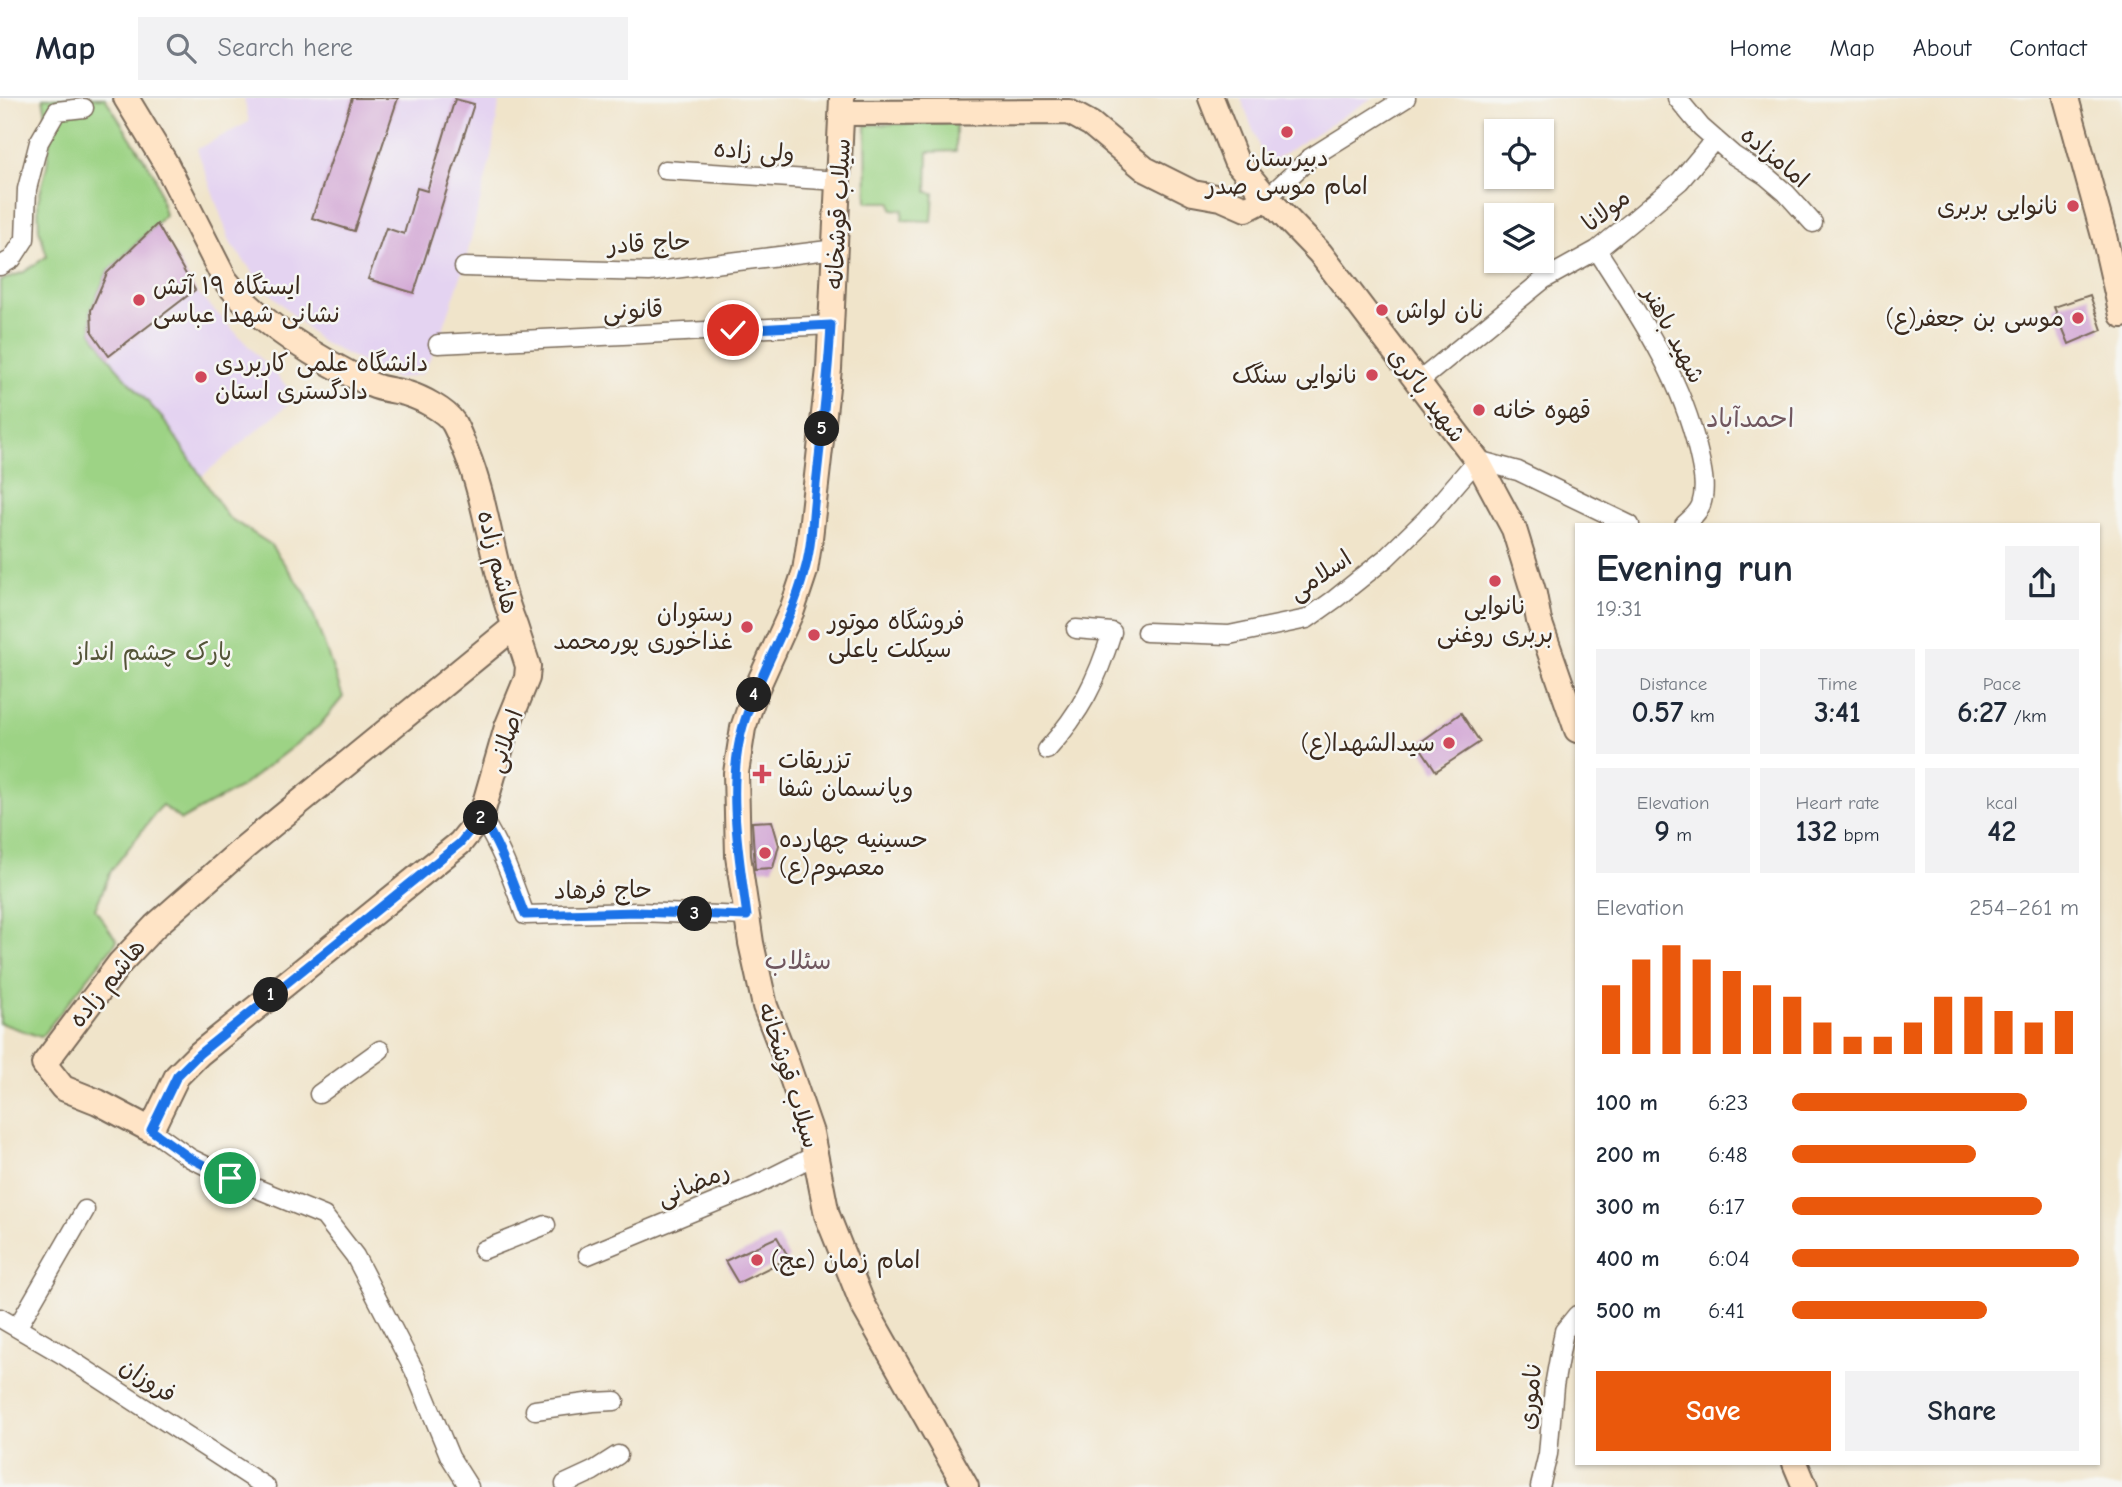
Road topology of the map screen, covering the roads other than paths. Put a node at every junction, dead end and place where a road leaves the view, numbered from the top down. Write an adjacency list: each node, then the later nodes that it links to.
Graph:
1 (126, 98): 24 (street, هاشم زاده)
2 (1211, 98): 11 (street, شهید باکری)
3 (1406, 98): 11 (street)
4 (1677, 98): 8 (street, امامزاده)
5 (2066, 98): 17 (street)
6 (843, 106): 10 (street, سیلاب قوشخانه); 11 (street)
7 (84, 108): 15 (street)
8 (1715, 139): 12 (street, امامزاده); 14 (street, مولانا)
9 (665, 170): 10 (street, ولی زاده)
10 (839, 181): 13 (street, سیلاب قوشخانه)
11 (1267, 198): 20 (street, شهید باکری)
12 (1813, 223)
13 (836, 249): 16 (street, حاج قادر); 18 (street, سیلاب قوشخانه)
14 (1597, 250): 20 (street, مولانا); 23 (street, شهید باهنر)
15 (0, 266)
16 (464, 267)
17 (2122, 315)
18 (831, 325): 19 (street, قانونی); 30 (street, سیلاب قوشخانه)
19 (438, 344)
20 (1417, 383): 21 (street, شهید باکری)
21 (1477, 460): 22 (street); 26 (street, اسلامی); 27 (street, شهید باکری)
22 (1626, 523)
23 (1687, 523)
24 (515, 626): 29 (street, اصلانی); 33 (street, هاشم زاده)
25 (1076, 629): 28 (street)
26 (1146, 632)
27 (1575, 724)
28 (1047, 750)
29 (481, 817): 30 (street, حاج فرهاد); 33 (street, اصلانی)
30 (747, 916): 34 (street, سیلاب قوشخانه)
31 (380, 1050): 32 (street)
32 (319, 1094)
33 (151, 1130): 48 (street)
34 (816, 1155): 38 (street, رمضانی); 49 (street, سیلاب قوشخانه)
35 (85, 1210): 41 (street)
36 (546, 1225): 37 (street)
37 (483, 1250)
38 (588, 1255)
39 (1575, 1317): 50 (street, ناموری)
40 (0, 1318): 41 (street, فروزان)
41 (17, 1328): 47 (street, فروزان)
42 (615, 1401): 43 (street)
43 (535, 1410)
44 (618, 1455): 46 (street)
45 (1796, 1465): 51 (street)
46 (565, 1484)
47 (266, 1487)
48 (469, 1487)
49 (966, 1487)
50 (1540, 1487)
51 (1805, 1487)

